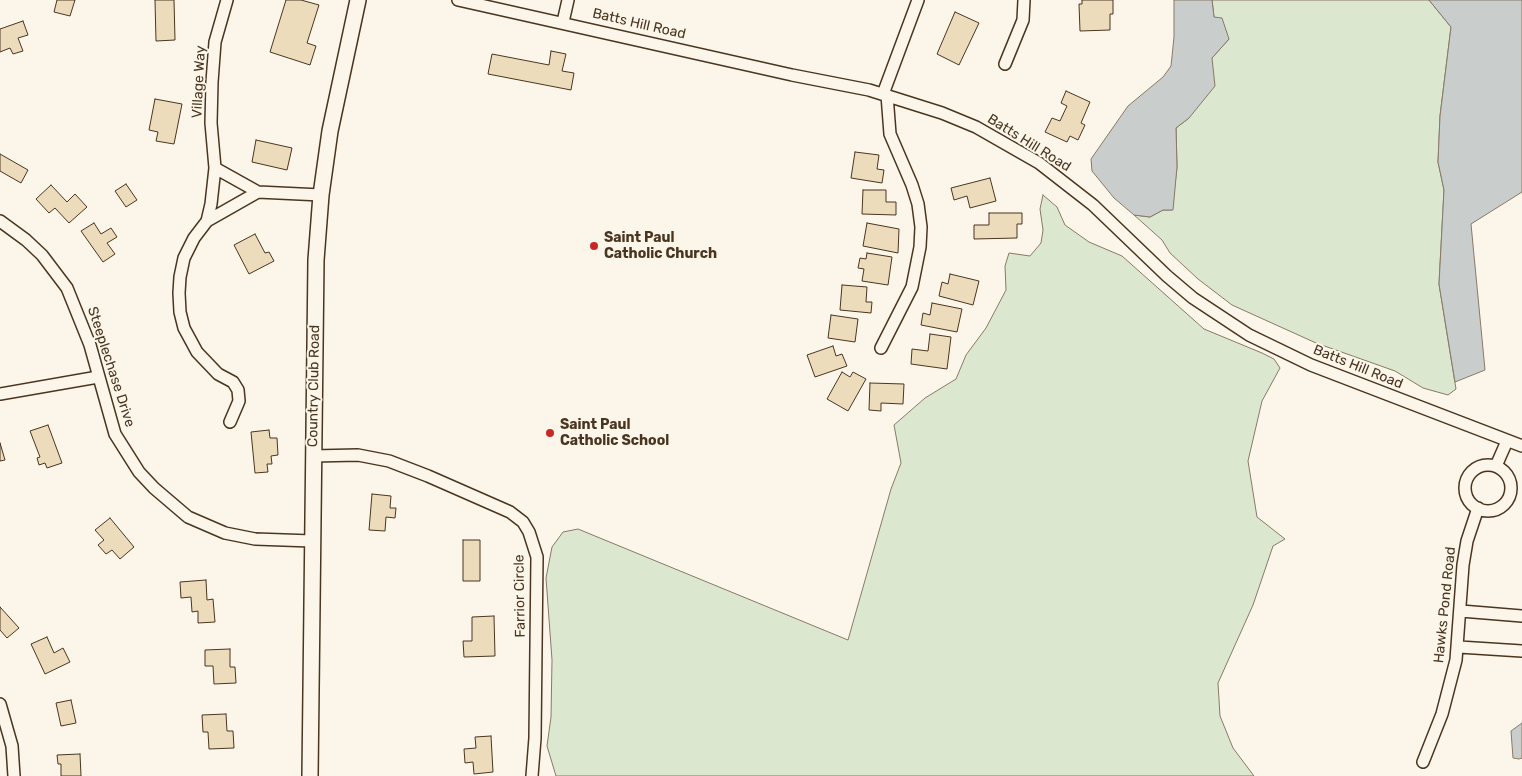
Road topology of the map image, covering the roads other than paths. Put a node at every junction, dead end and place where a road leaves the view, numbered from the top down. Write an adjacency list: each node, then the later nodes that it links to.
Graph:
1 (227, 0): 10 (street, Village Way)
2 (358, 0): 12 (street, Country Club Road)
3 (458, 0): 7 (street, Batts Hill Road)
4 (568, 0): 7 (street)
5 (918, 0): 9 (street)
6 (1024, 0): 8 (street)
7 (564, 22): 9 (street, Batts Hill Road)
8 (1005, 64)
9 (885, 94): 15 (street); 19 (street, Batts Hill Road)
10 (215, 168): 11 (street); 14 (street, Village Way)
11 (258, 192): 12 (street); 14 (street, Village Way)
12 (321, 196): 21 (street, Country Club Road)
13 (0, 221): 16 (street, Steeplechase Drive)
14 (207, 221): 18 (street, Village Way)
15 (880, 348)
16 (98, 377): 17 (street); 24 (street, Steeplechase Drive)
17 (0, 394)
18 (230, 422)
19 (1507, 440): 20 (street, Batts Hill Road); 22 (street)
20 (1522, 446)
21 (313, 456): 24 (street, Country Club Road); 33 (street, Farrior Circle)
22 (1496, 466): 23 (street); 23 (street)
23 (1478, 508): 25 (street, Hawks Pond Road)
24 (312, 541): 32 (street, Country Club Road)
25 (1461, 611): 26 (street); 27 (street, Hawks Pond Road)
26 (1522, 616)
27 (1459, 647): 28 (street); 30 (street, Hawks Pond Road)
28 (1522, 651)
29 (0, 704): 31 (street)
30 (1423, 762)
31 (14, 776)
32 (310, 776)
33 (532, 776)

